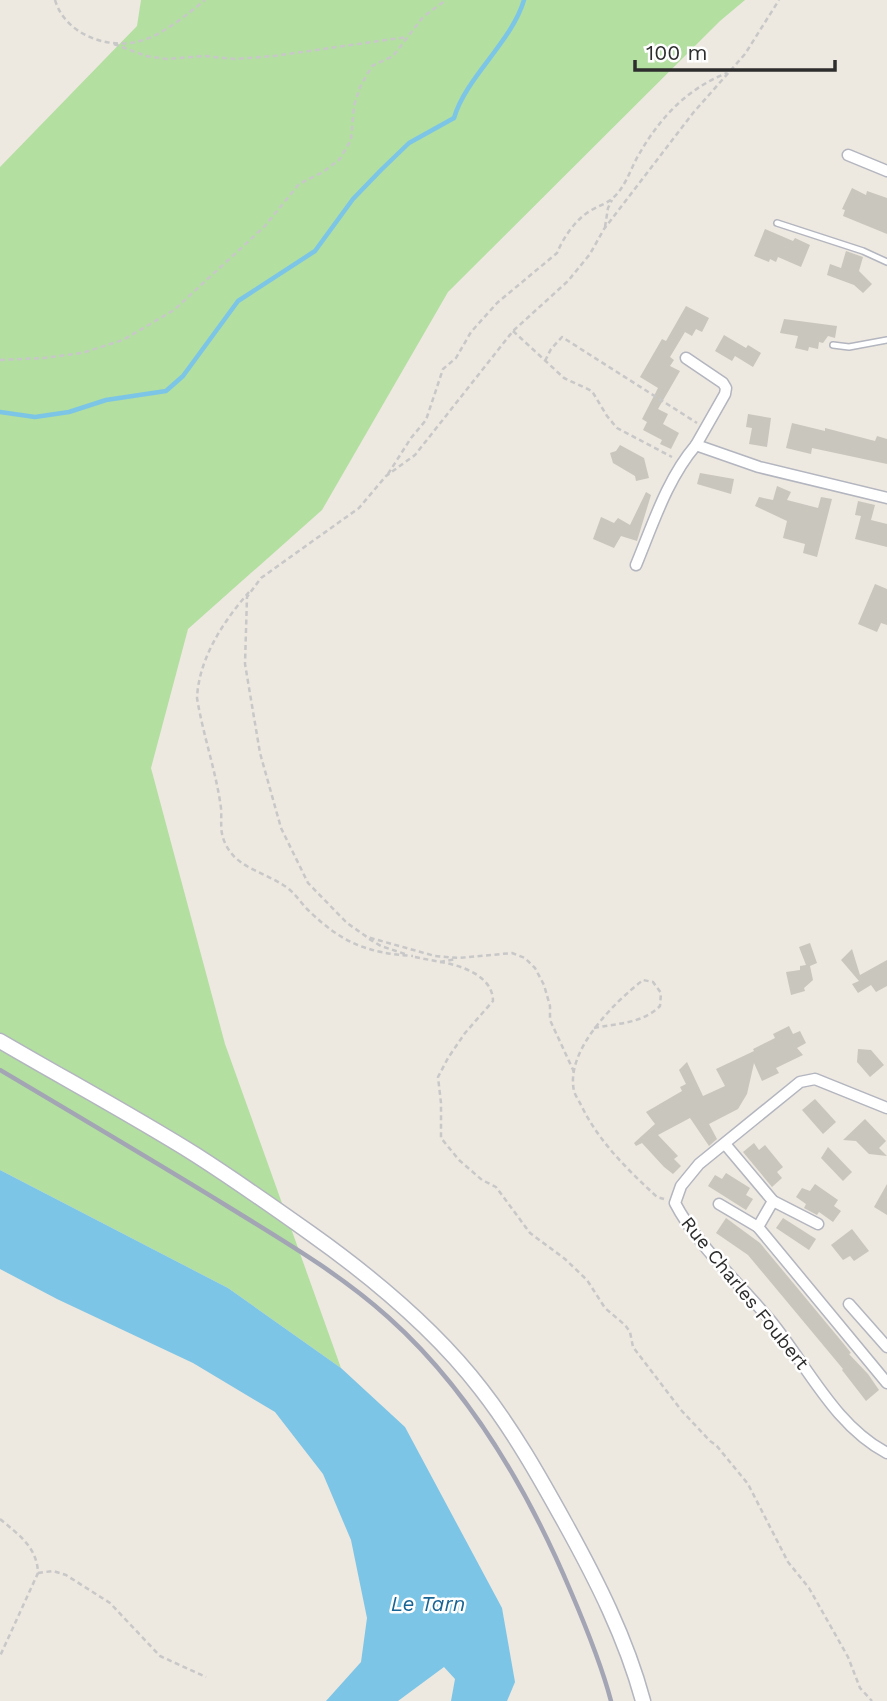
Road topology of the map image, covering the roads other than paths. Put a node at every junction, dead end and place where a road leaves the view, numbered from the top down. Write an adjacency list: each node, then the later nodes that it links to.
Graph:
1 (848, 155): 2 (street)
2 (887, 171)
3 (777, 223): 4 (lane)
4 (887, 262)
5 (887, 340): 6 (lane)
6 (833, 345)
7 (686, 358): 8 (street)
8 (696, 445): 9 (street); 10 (street)
9 (887, 498)
10 (636, 565)
11 (0, 1041): 22 (main road)
12 (887, 1108): 13 (street, Rue Charles Foubert)
13 (725, 1144): 14 (street); 21 (street, Rue Charles Foubert)
14 (773, 1201): 16 (street); 17 (street)
15 (719, 1203): 17 (street)
16 (818, 1224)
17 (758, 1227): 20 (street)
18 (849, 1304): 19 (street)
19 (887, 1347)
20 (887, 1383)
21 (887, 1453)
22 (643, 1701)

